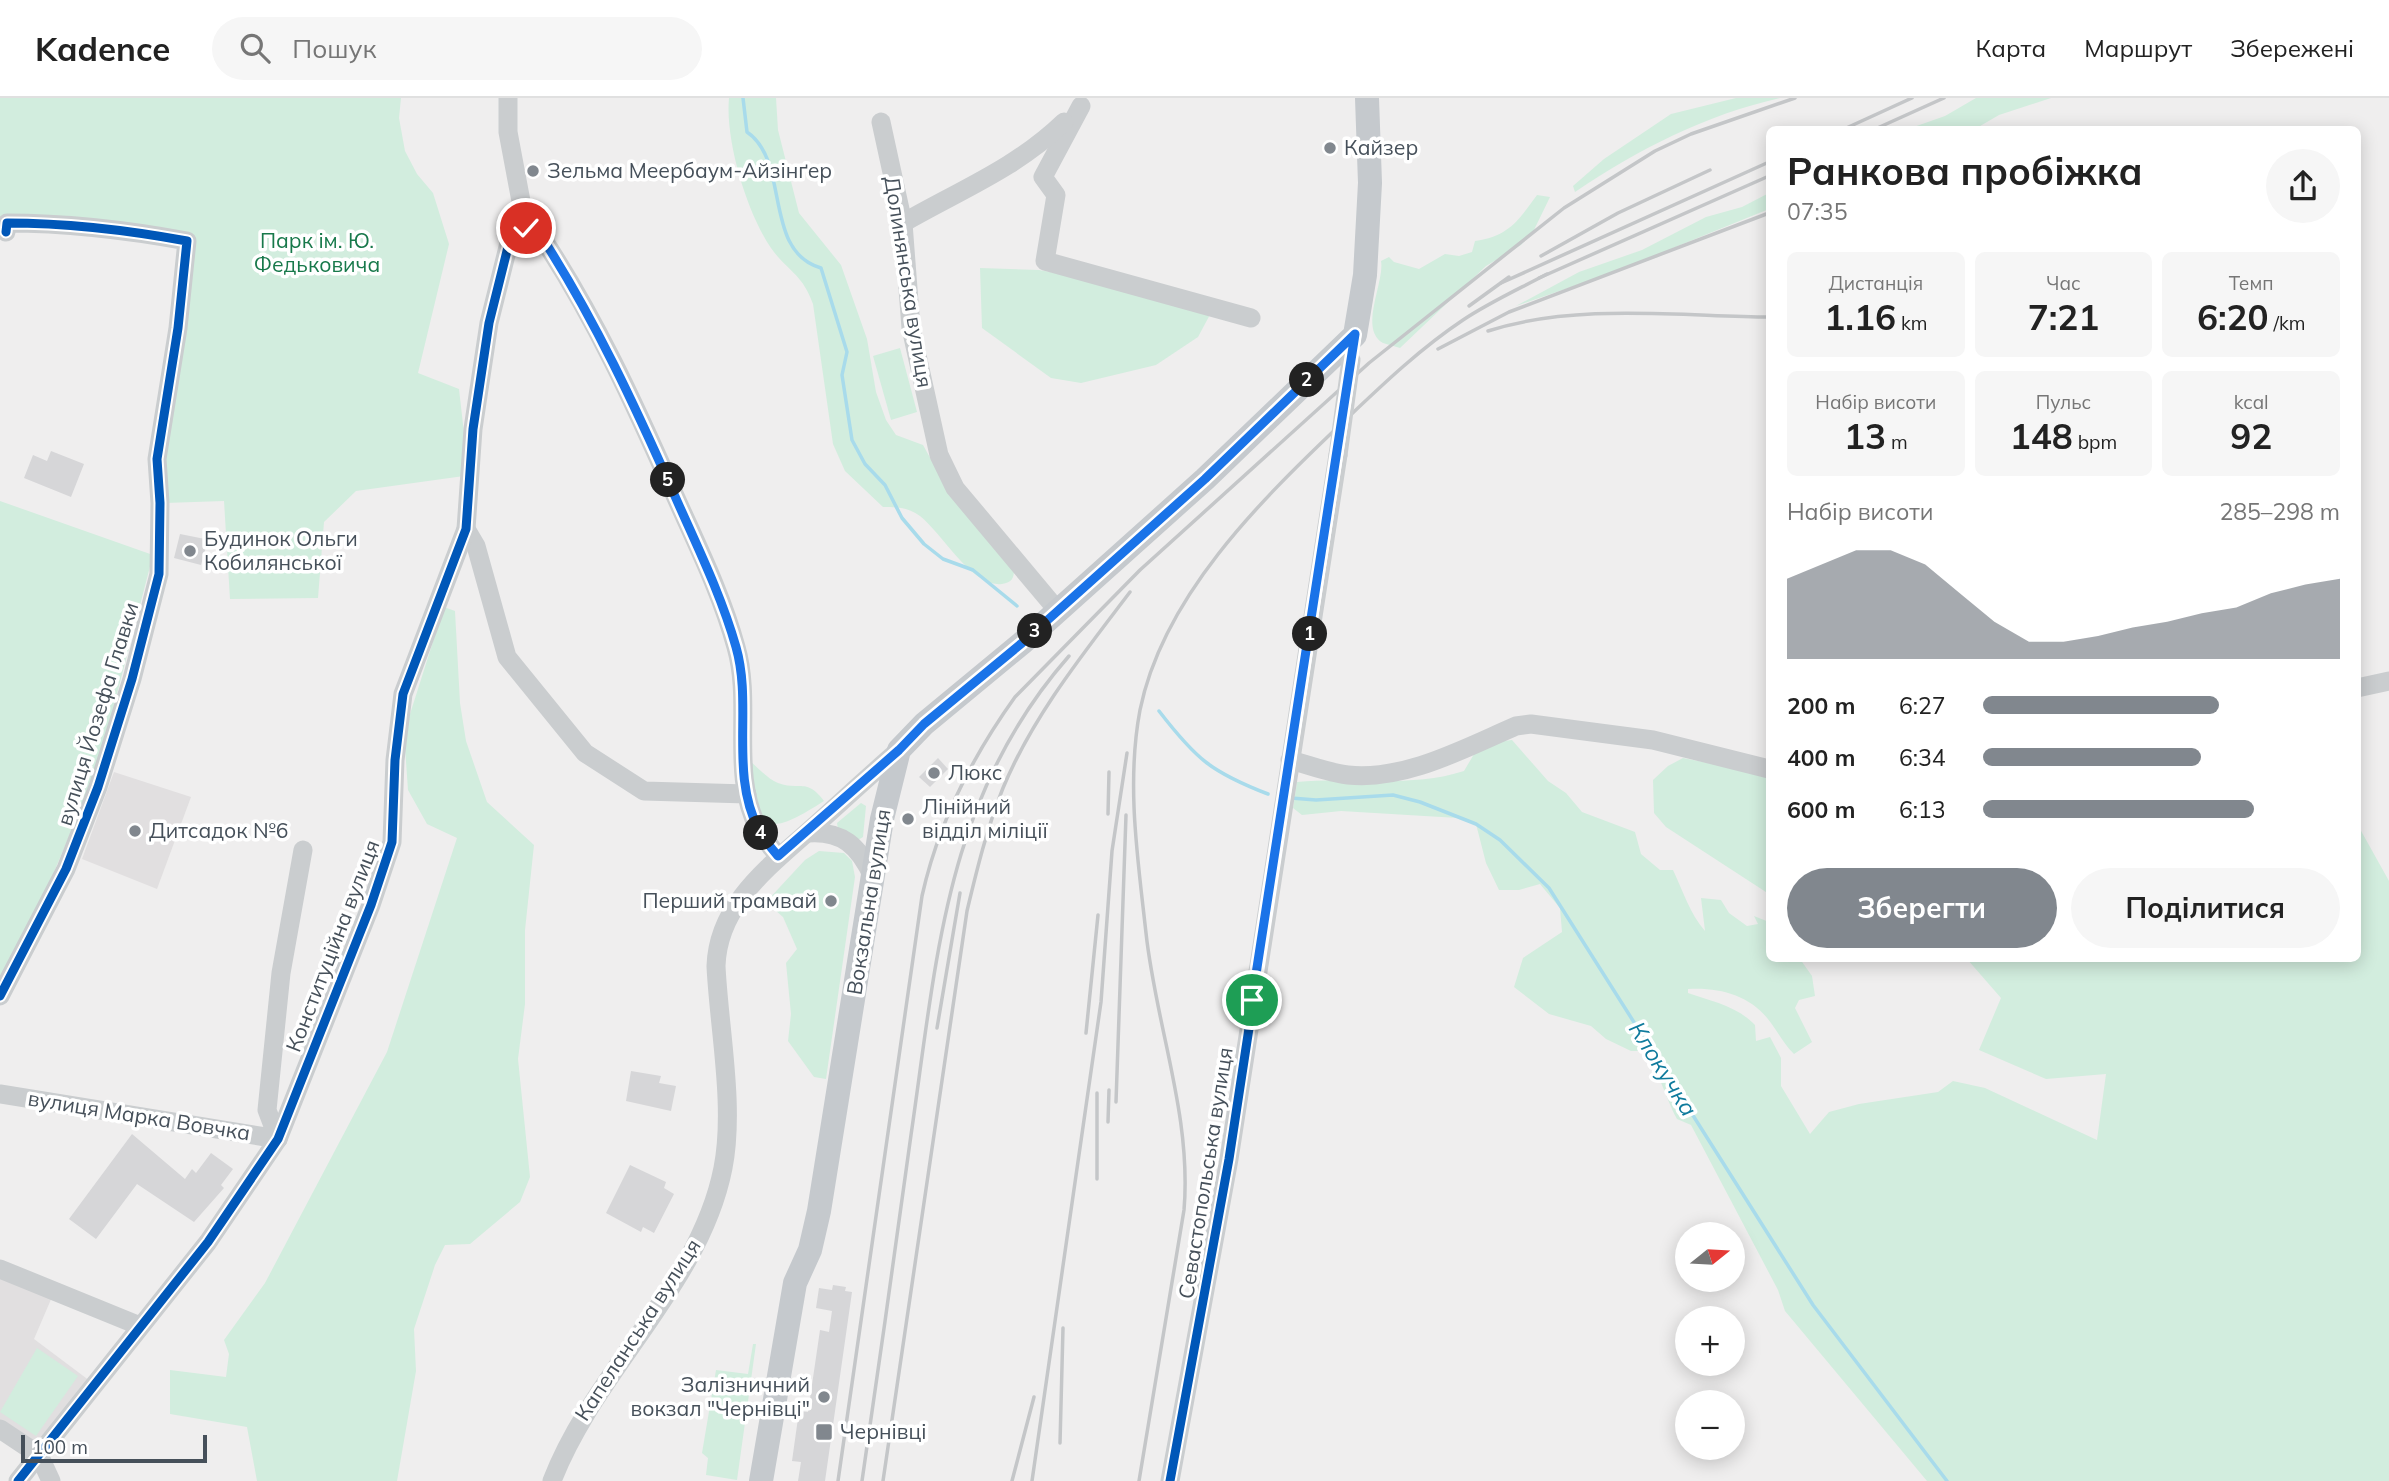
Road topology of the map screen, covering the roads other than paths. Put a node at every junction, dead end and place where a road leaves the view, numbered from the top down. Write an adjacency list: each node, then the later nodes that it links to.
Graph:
1 (508, 98): 6 (street)
2 (1367, 98): 9 (main road)
3 (1084, 102): 5 (street); 8 (street)
4 (881, 122): 5 (street, Долинянська вулиця)
5 (903, 223): 11 (street, Долинянська вулиця)
6 (526, 228): 10 (street, Конституційна вулиця); 17 (street)
7 (6, 232): 24 (street, вулиця Йозефа Главки)
8 (1251, 318)
9 (1355, 334): 11 (main road); 15 (street, Севастопольська вулиця, bridge)
10 (466, 529): 17 (street); 26 (street, Конституційна вулиця)
11 (1058, 611): 14 (main road)
12 (2389, 681): 13 (street)
13 (2361, 687)
14 (899, 750): 18 (street, Капеланська вулиця); 19 (main road, Вокзальна вулиця)
15 (1290, 760): 16 (street); 35 (street, Севастопольська вулиця)
16 (1766, 768)
17 (747, 794): 22 (street)
18 (807, 833): 20 (street); 22 (street, Капеланська вулиця)
19 (880, 834): 20 (street); 23 (main road, Вокзальна вулиця)
20 (856, 847): 23 (street)
21 (303, 850): 26 (street)
22 (778, 856): 33 (street, Капеланська вулиця)
23 (873, 877): 34 (main road, Вокзальна вулиця)
24 (0, 996)
25 (0, 1094): 26 (street, вулиця Марка Вовчка)
26 (278, 1139): 28 (street, Конституційна вулиця)
27 (0, 1269): 28 (street)
28 (140, 1326): 30 (street, Конституційна вулиця)
29 (1, 1431): 30 (street)
30 (39, 1455): 31 (street, Конституційна вулиця); 32 (street)
31 (18, 1481)
32 (51, 1481)
33 (552, 1481)
34 (761, 1481)
35 (1170, 1481)

